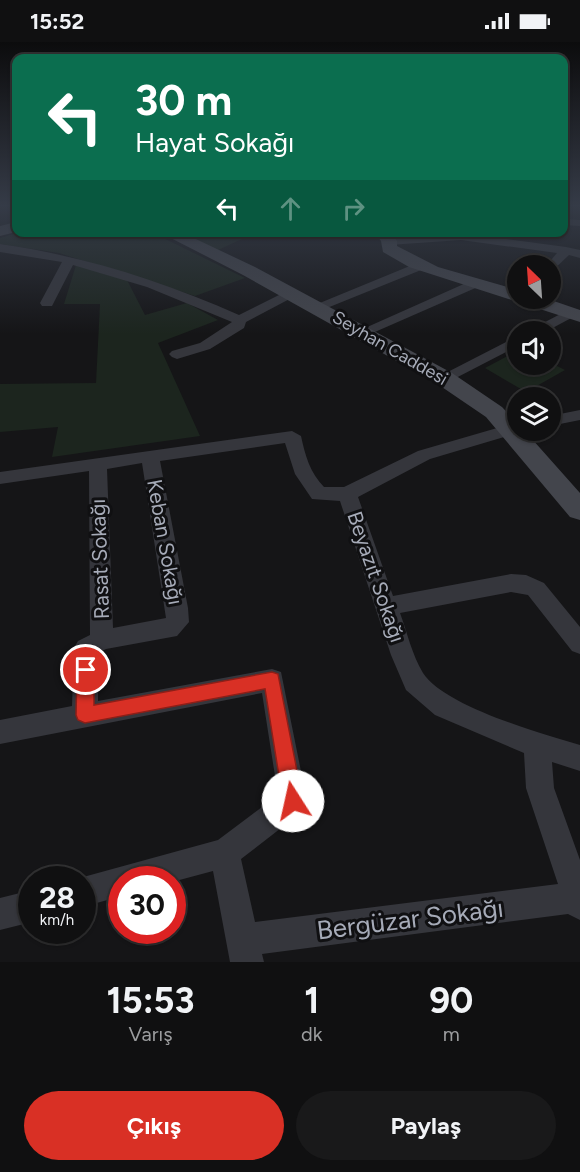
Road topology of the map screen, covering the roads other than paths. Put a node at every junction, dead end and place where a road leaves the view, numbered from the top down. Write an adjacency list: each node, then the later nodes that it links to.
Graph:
1 (0, 248): 8 (street)
2 (199, 248): 12 (street, Seyhan Caddesi)
3 (389, 248): 9 (street)
4 (551, 248): 5 (street)
5 (566, 251): 6 (street); 7 (street)
6 (580, 254)
7 (561, 257)
8 (69, 260): 13 (street); 17 (street)
9 (422, 265): 10 (street); 14 (street)
10 (475, 283): 11 (street); 19 (street)
11 (507, 293)
12 (292, 294): 14 (street, Seyhan Caddesi); 17 (street)
13 (47, 303)
14 (317, 307): 19 (street, Seyhan Caddesi)
15 (557, 309): 16 (street)
16 (575, 315): 18 (street)
17 (239, 320): 21 (street)
18 (560, 321)
19 (363, 332): 22 (street, Seyhan Caddesi)
20 (507, 346): 22 (street)
21 (177, 354)
22 (444, 378): 25 (street, Seyhan Caddesi)
23 (580, 415): 24 (street)
24 (561, 419)
25 (507, 424)
26 (507, 430): 31 (street)
27 (523, 441): 32 (street, Seyhan Caddesi)
28 (150, 456): 29 (street, Beyazıt Sokağı); 31 (street, Beyazıt Sokağı); 34 (street, Keban Sokağı)
29 (98, 465): 30 (street, Beyazıt Sokağı); 34 (street, Rasat Sokağı)
30 (0, 478)
31 (347, 495): 33 (street, Beyazıt Sokağı)
32 (580, 510)
33 (386, 606): 35 (street); 38 (street, Beyazıt Sokağı)
34 (102, 640): 36 (street, Rasat Sokağı)
35 (580, 644)
36 (85, 715): 37 (street); 40 (street)
37 (0, 732)
38 (537, 746): 39 (street, Beyazıt Sokağı); 42 (street)
39 (580, 758)
40 (225, 853): 41 (street); 45 (street)
41 (176, 866)
42 (578, 900): 45 (street, Bergüzar Sokağı)
43 (18, 910): 44 (street)
44 (0, 914)
45 (245, 951)

